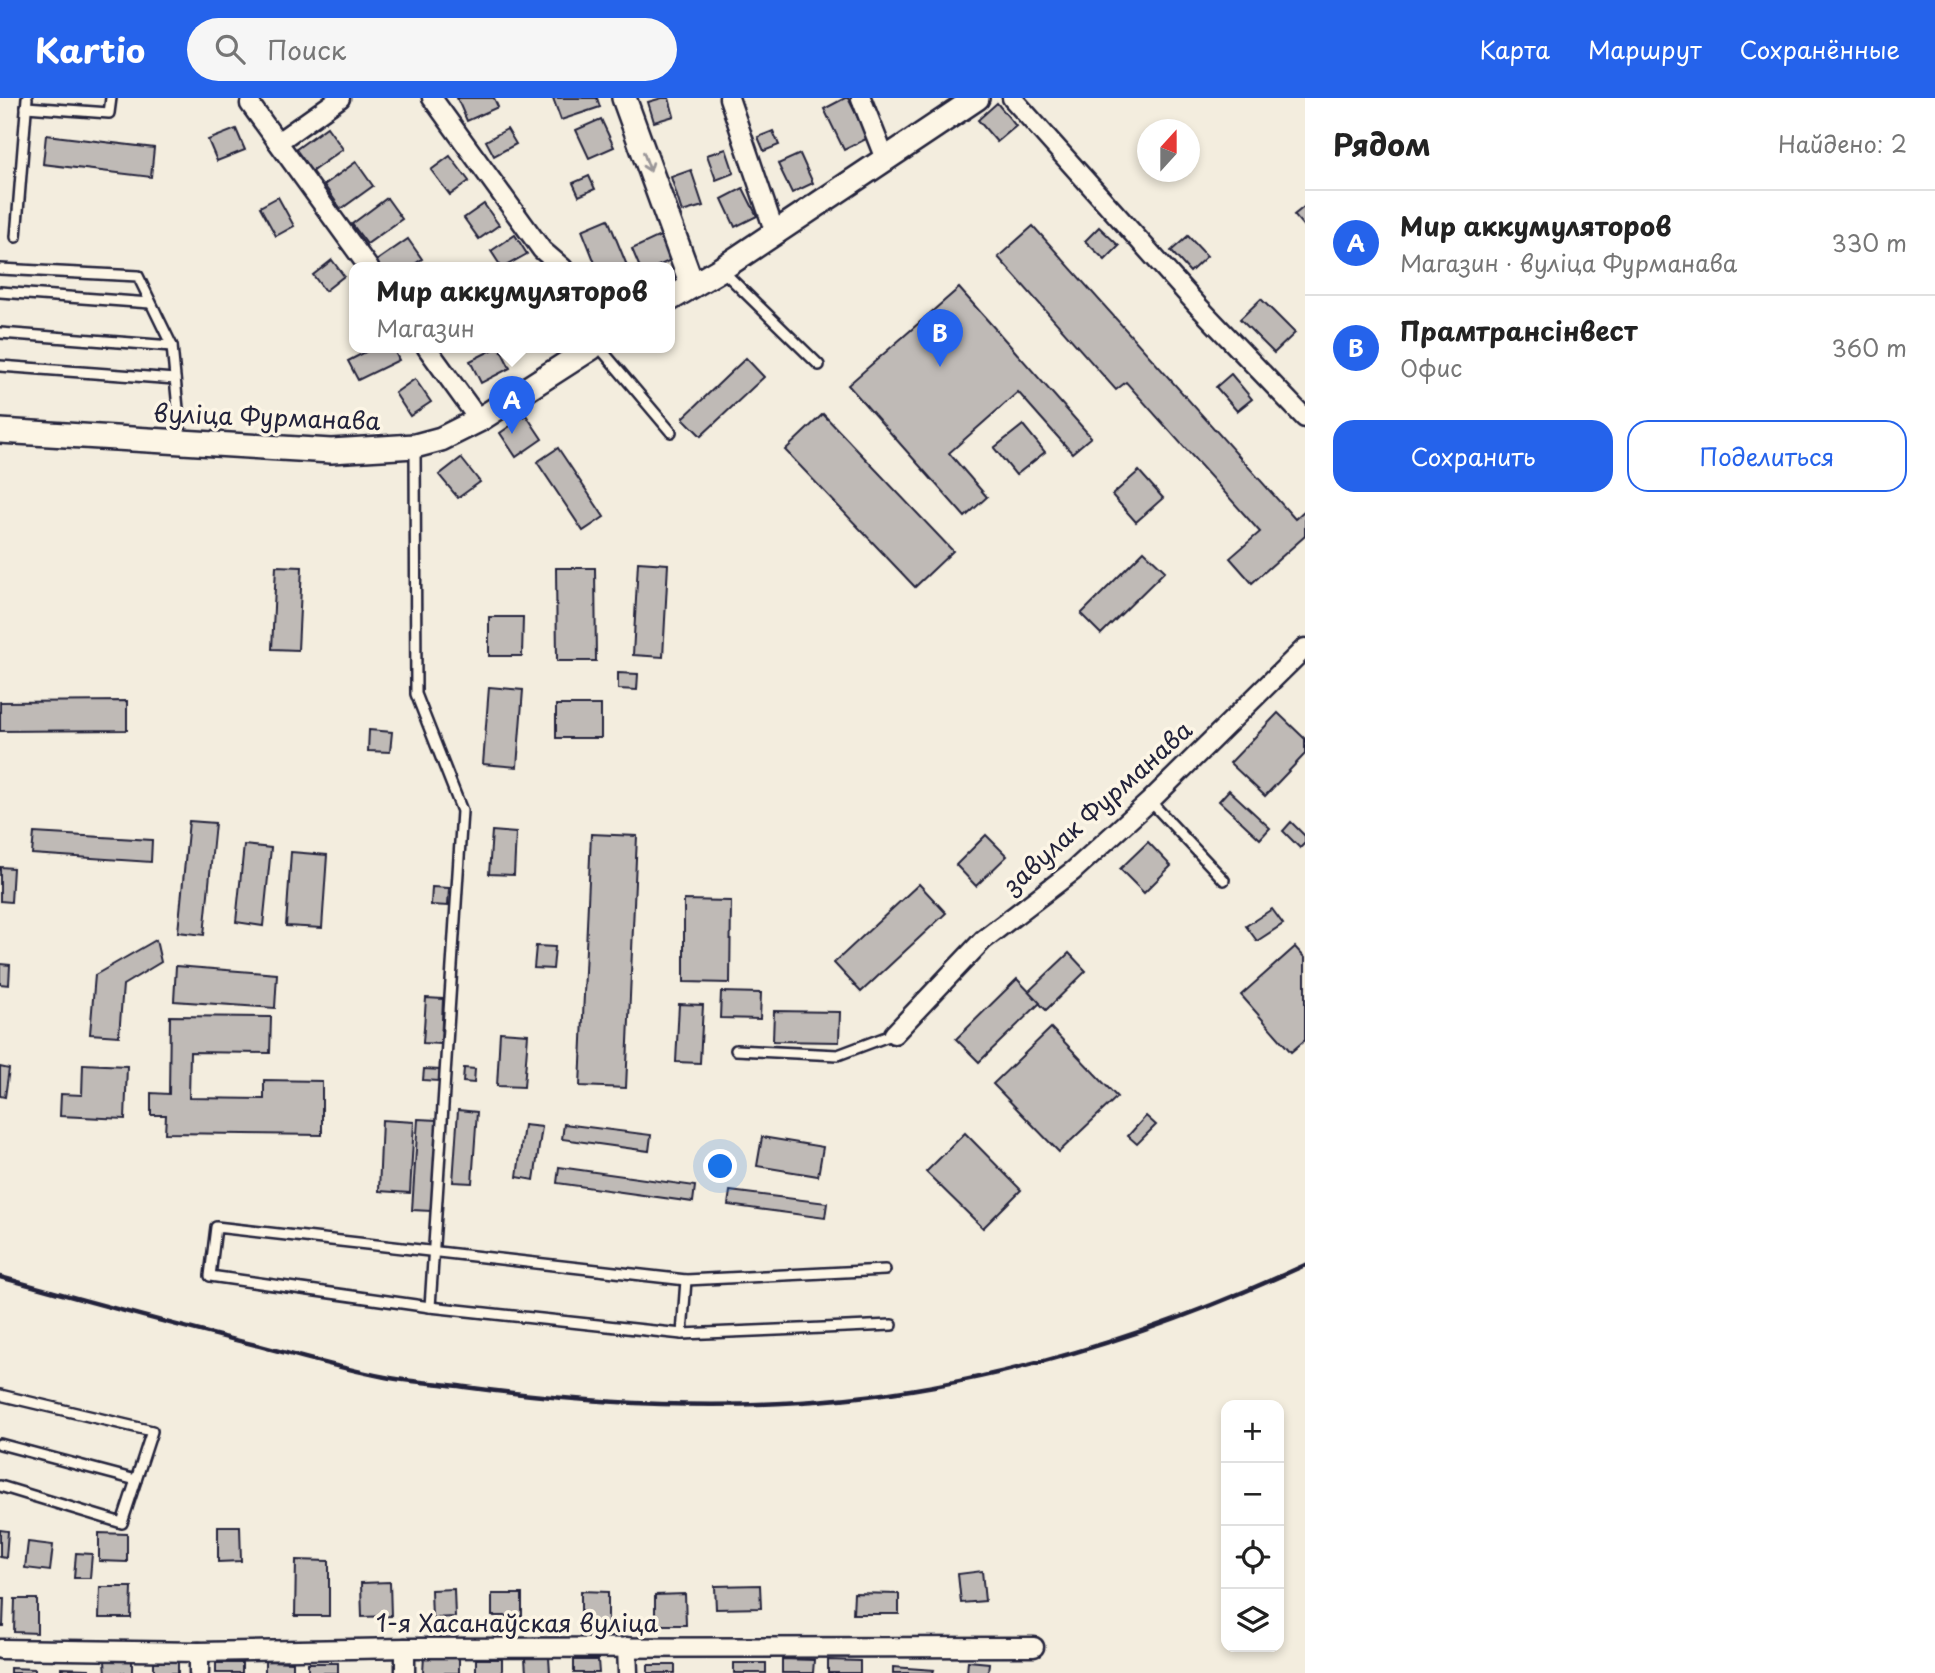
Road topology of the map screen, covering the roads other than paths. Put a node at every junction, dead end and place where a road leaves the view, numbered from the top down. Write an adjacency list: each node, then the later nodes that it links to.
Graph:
1 (111, 98): 9 (lane)
2 (340, 98): 11 (street)
3 (432, 98): 16 (street)
4 (624, 98): 19 (street, one-way to 19)
5 (729, 98): 13 (street)
6 (861, 98): 12 (street)
7 (977, 98): 12 (street)
8 (1012, 98): 31 (street)
9 (27, 103): 14 (lane)
10 (250, 104): 11 (street)
11 (278, 142): 15 (street)
12 (885, 159): 13 (street)
13 (775, 233): 18 (street)
14 (16, 237)
15 (365, 262)
16 (556, 262)
17 (0, 269): 22 (lane)
18 (721, 269): 19 (street); 28 (lane)
19 (692, 285): 21 (street)
20 (0, 292): 22 (lane)
21 (675, 296)
22 (150, 303): 24 (lane)
23 (0, 333): 24 (lane)
24 (172, 346): 30 (lane)
25 (431, 353): 32 (street)
26 (583, 353): 32 (street, вуліца Фурманава)
27 (604, 353): 34 (lane)
28 (819, 365)
29 (0, 366): 30 (lane)
30 (175, 379): 35 (lane)
31 (1305, 418)
32 (479, 420): 36 (street, вуліца Фурманава)
33 (0, 430): 35 (street, вуліца Фурманава)
34 (671, 432)
35 (181, 443): 36 (street, вуліца Фурманава)
36 (415, 446): 42 (lane)
37 (1305, 648): 38 (street, завулак Фурманава)
38 (1150, 801): 39 (lane); 40 (street, завулак Фурманава)
39 (1224, 880)
40 (894, 1034): 41 (lane)
41 (736, 1050)
42 (434, 1253): 44 (lane); 45 (lane); 45 (lane)
43 (885, 1270): 44 (lane)
44 (686, 1280): 47 (lane)
45 (430, 1307): 47 (lane)
46 (892, 1325): 47 (lane)
47 (682, 1334)
48 (0, 1395): 50 (lane)
49 (0, 1444): 50 (lane)
50 (136, 1479): 51 (lane)
51 (0, 1486)
52 (628, 1647): 53 (street, 1-я Хасанаўская вуліца); 54 (street, 1-я Хасанаўская вуліца); 59 (street)
53 (1034, 1647)
54 (405, 1648): 56 (street, 1-я Хасанаўская вуліца); 58 (street)
55 (0, 1649): 56 (street, 1-я Хасанаўская вуліца)
56 (199, 1652): 57 (street)
57 (199, 1673)
58 (405, 1673)
59 (628, 1673)

